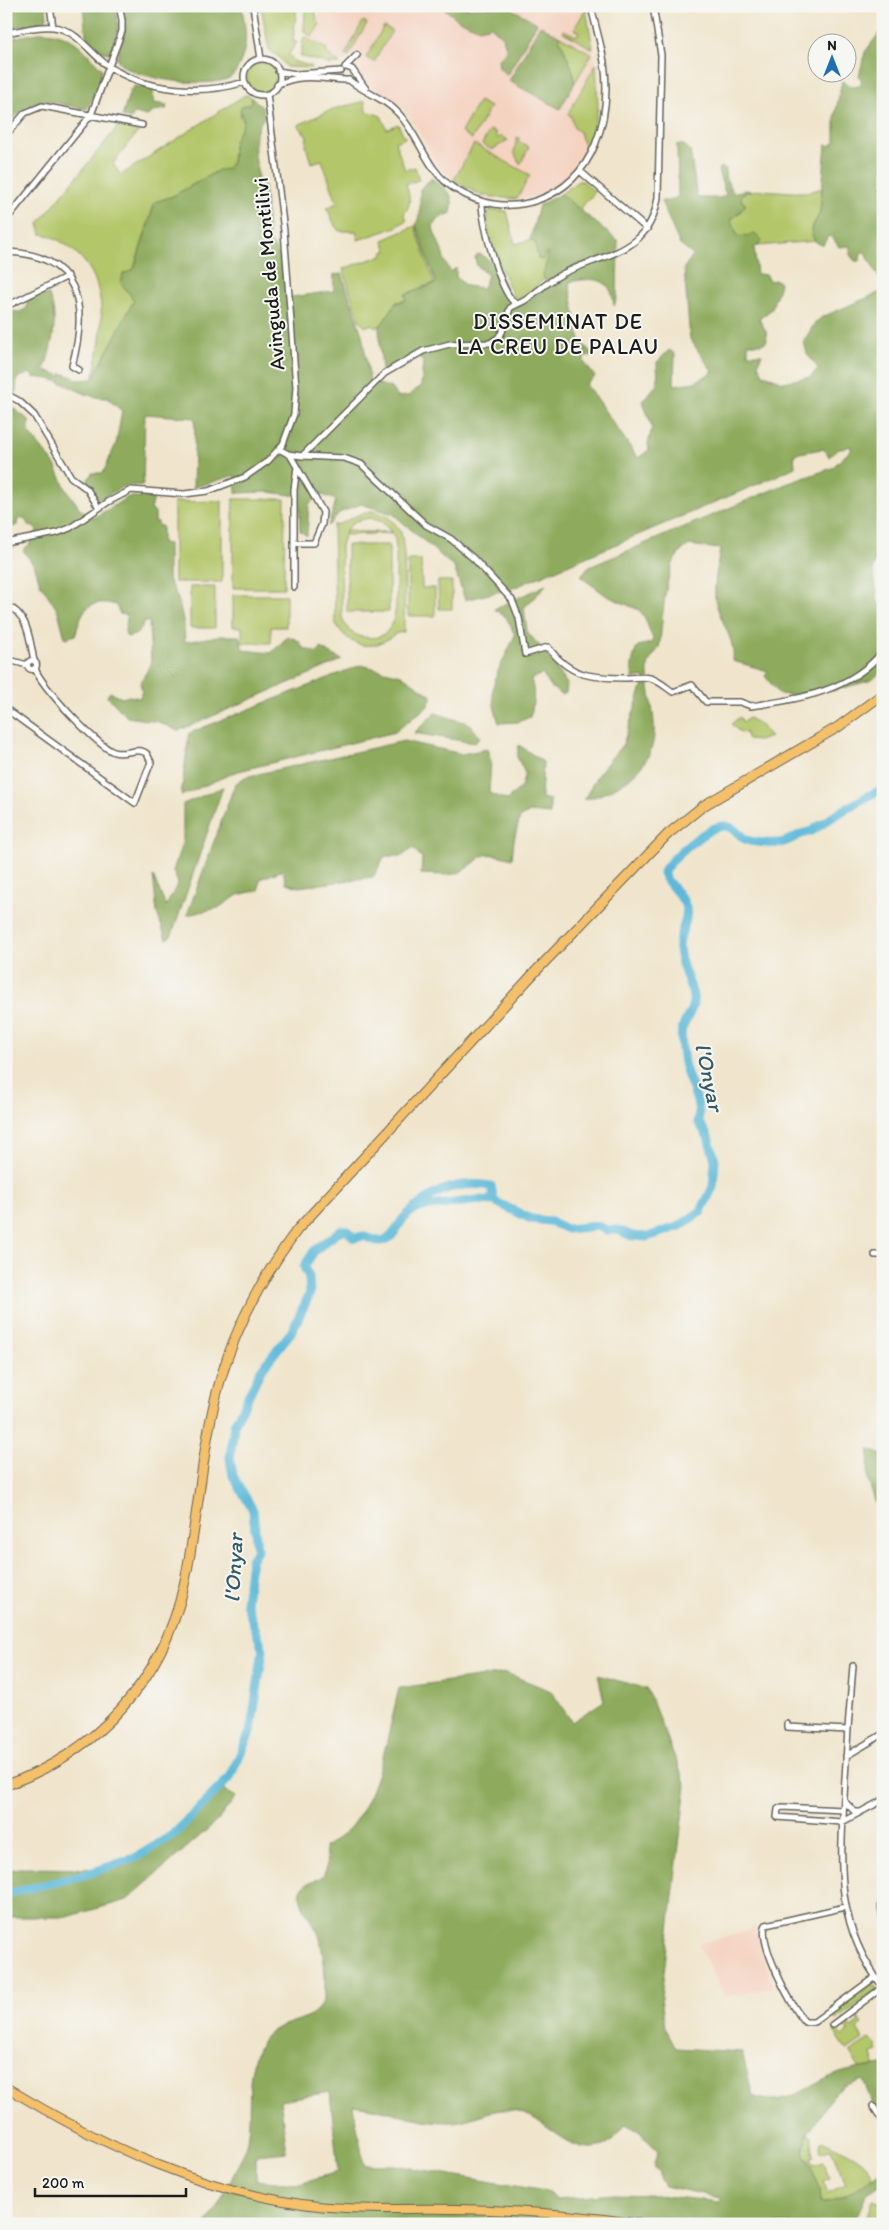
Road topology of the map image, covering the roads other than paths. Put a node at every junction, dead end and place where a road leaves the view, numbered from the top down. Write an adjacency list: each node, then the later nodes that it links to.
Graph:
1 (50, 6): 6 (street)
2 (119, 6): 9 (street)
3 (253, 6): 8 (street)
4 (591, 6): 21 (street)
5 (653, 6): 24 (street)
6 (52, 27): 7 (street); 9 (street)
7 (6, 34)
8 (261, 59): 12 (street); 14 (street)
9 (109, 67): 14 (street); 18 (street)
10 (343, 69): 11 (street); 11 (street); 12 (street); 13 (street)
11 (353, 70): 13 (street); 16 (street)
12 (278, 71): 15 (street)
13 (346, 80): 15 (street); 16 (street)
14 (245, 82): 17 (street)
15 (277, 85): 17 (street)
16 (370, 93): 22 (street)
17 (267, 94): 31 (street, Avinguda de Montilivi)
18 (91, 115): 19 (street); 20 (street); 23 (street)
19 (142, 125)
20 (6, 135)
21 (580, 172): 22 (street); 24 (street)
22 (482, 202): 28 (street)
23 (6, 220)
24 (647, 229): 28 (street)
25 (6, 252): 26 (street)
26 (68, 276): 27 (street); 29 (street)
27 (6, 304)
28 (517, 304): 33 (street)
29 (79, 370)
30 (6, 394): 35 (street)
31 (279, 450): 32 (street); 35 (street)
32 (290, 455): 33 (street); 34 (street)
33 (302, 456): 40 (street)
34 (297, 467): 37 (street); 37 (street)
35 (99, 508): 36 (street)
36 (6, 543)
37 (294, 543): 38 (street)
38 (294, 587)
39 (6, 606): 42 (street)
40 (883, 651)
41 (6, 659): 43 (street)
42 (34, 661): 43 (street); 44 (street)
43 (28, 665): 44 (street)
44 (35, 668): 46 (street)
45 (883, 694): 54 (highway)
46 (6, 709)
47 (875, 1255): 48 (street)
48 (883, 1255)
49 (853, 1666): 51 (street)
50 (787, 1724): 51 (street)
51 (848, 1730): 53 (street)
52 (882, 1735): 53 (street)
53 (846, 1756): 56 (street)
54 (6, 1785)
55 (883, 1800): 58 (street)
56 (844, 1801): 57 (street); 58 (street)
57 (843, 1810): 59 (street); 59 (street)
58 (861, 1812): 59 (street)
59 (842, 1822): 61 (street)
60 (883, 1886): 62 (street)
61 (845, 1907): 63 (street); 63 (street)
62 (883, 1921)
63 (875, 1977): 64 (street)
64 (882, 1984): 65 (street)
65 (832, 2025)
66 (6, 2087): 69 (main road)
67 (873, 2106): 68 (street)
68 (883, 2121)
69 (642, 2224)

